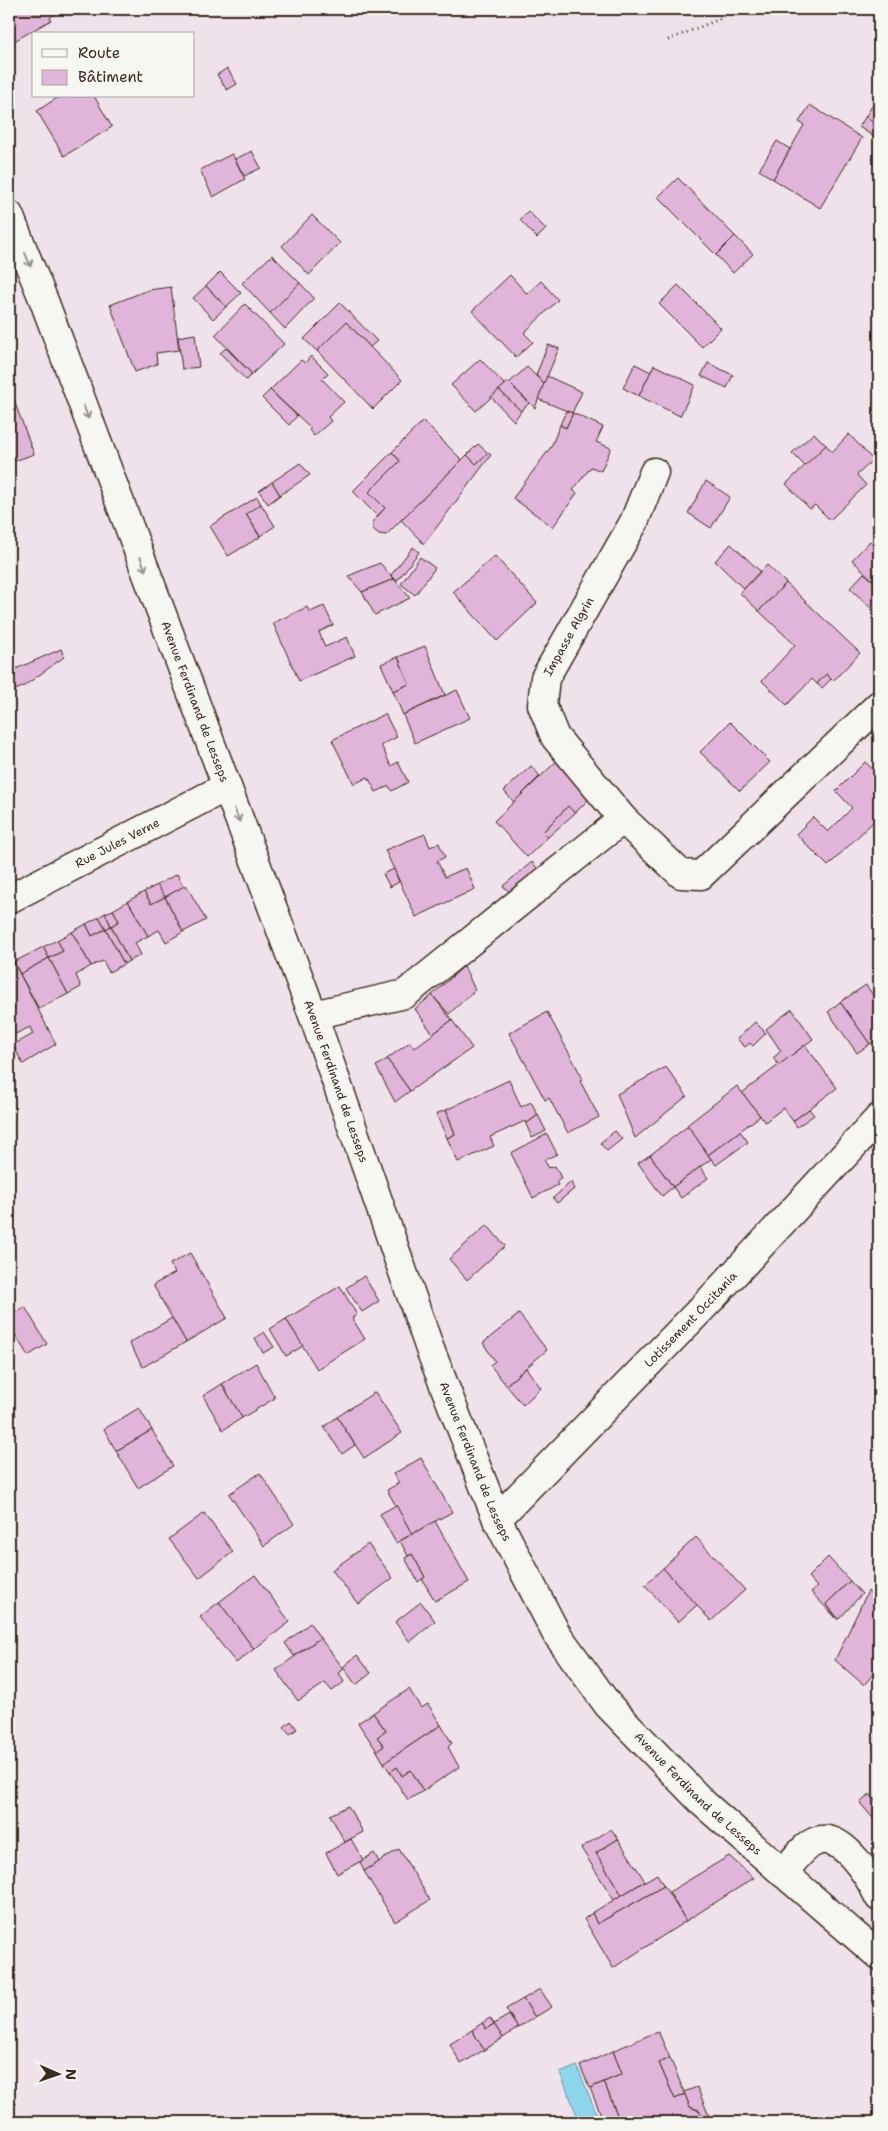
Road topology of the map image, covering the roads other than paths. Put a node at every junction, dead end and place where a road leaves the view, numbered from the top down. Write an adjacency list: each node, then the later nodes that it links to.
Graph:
1 (9, 215): 4 (street, Avenue Ferdinand de Lesseps, one-way to 4)
2 (654, 472): 5 (street, Impasse Algrin)
3 (879, 705): 5 (street, Impasse Algrin)
4 (226, 787): 6 (street, Rue Jules Verne); 7 (street, Avenue Ferdinand de Lesseps, one-way to 7)
5 (623, 819): 7 (street)
6 (9, 899)
7 (313, 1015): 9 (street, Avenue Ferdinand de Lesseps)
8 (879, 1118): 9 (street, Lotissement Occitania)
9 (497, 1519): 10 (street, Avenue Ferdinand de Lesseps)
10 (783, 1873): 11 (street); 12 (street, Avenue Ferdinand de Lesseps)
11 (879, 1897)
12 (879, 1956)

